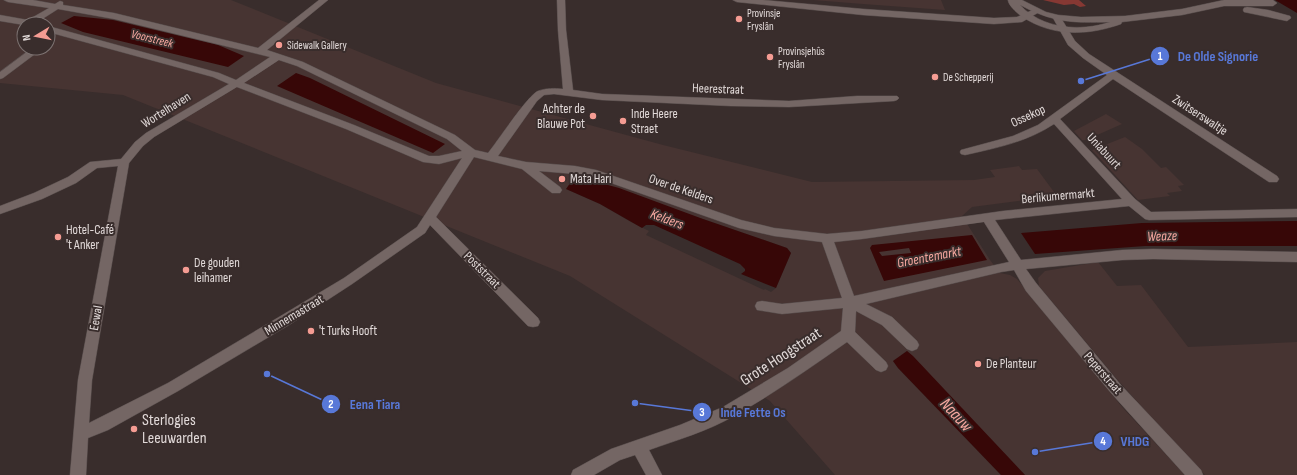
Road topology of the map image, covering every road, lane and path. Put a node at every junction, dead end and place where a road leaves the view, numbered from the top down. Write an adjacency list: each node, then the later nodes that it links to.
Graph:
1 (24, 0): 9 (street); 11 (street)
2 (67, 0): 9 (street)
3 (324, 0): 24 (street)
4 (561, 0): 30 (street)
5 (737, 0): 15 (street)
6 (1009, 0): 15 (street)
7 (1016, 0): 12 (street)
8 (1273, 2): 10 (street); 17 (street)
9 (56, 6): 14 (street); 24 (street)
10 (1189, 10): 17 (street); 18 (street)
11 (5, 11): 13 (street)
12 (1037, 11): 15 (street); 16 (street)
13 (16, 16)
14 (43, 16)
15 (1026, 16): 20 (street)
16 (1057, 18): 18 (street); 20 (street, Zwitserswaltje)
17 (1287, 18): 19 (street)
18 (1125, 19): 20 (street)
19 (1297, 24)
20 (1063, 30): 27 (street, Zwitserswaltje)
21 (56, 31): 22 (street)
22 (61, 33): 23 (street); 29 (street)
23 (56, 36)
24 (260, 51): 26 (street)
25 (27, 56): 28 (street)
26 (277, 57): 29 (street, Wortelhaven); 34 (street)
27 (1113, 75): 32 (street, Ossekop); 38 (street, Zwitserswaltje)
28 (0, 76)
29 (237, 83): 34 (street); 36 (street, Wortelhaven)
30 (568, 92): 31 (street, Heerestraat); 35 (street, Heerestraat)
31 (894, 98)
32 (1055, 119): 33 (street, Ossekop); 40 (street, Uniabuurt)
33 (965, 152)
34 (471, 153): 35 (street); 44 (street, Minnemastraat)
35 (491, 157): 37 (street, Over de Kelders)
36 (124, 162): 41 (street); 54 (street, Eewal)
37 (526, 166): 39 (street, Over de Kelders); 45 (street, Over de Kelders)
38 (1273, 179)
39 (556, 190)
40 (1132, 202): 42 (street); 43 (street, Berlikumermarkt)
41 (0, 210)
42 (1297, 213)
43 (987, 217): 45 (street); 47 (street, Peperstraat)
44 (430, 218): 50 (street, Poststraat); 54 (street, Minnemastraat)
45 (827, 238): 48 (street)
46 (1297, 257): 47 (street)
47 (1016, 266): 48 (street); 59 (street, Peperstraat)
48 (850, 302): 49 (street); 51 (street); 52 (street)
49 (762, 306)
50 (533, 322)
51 (848, 334): 53 (street); 55 (street, Grote Hoogstraat)
52 (912, 345)
53 (881, 366)
54 (80, 434): 56 (street, Eewal)
55 (639, 447): 57 (street, Grote Hoogstraat); 58 (street)
56 (74, 473)
57 (579, 475)
58 (654, 475)
59 (1195, 475)

